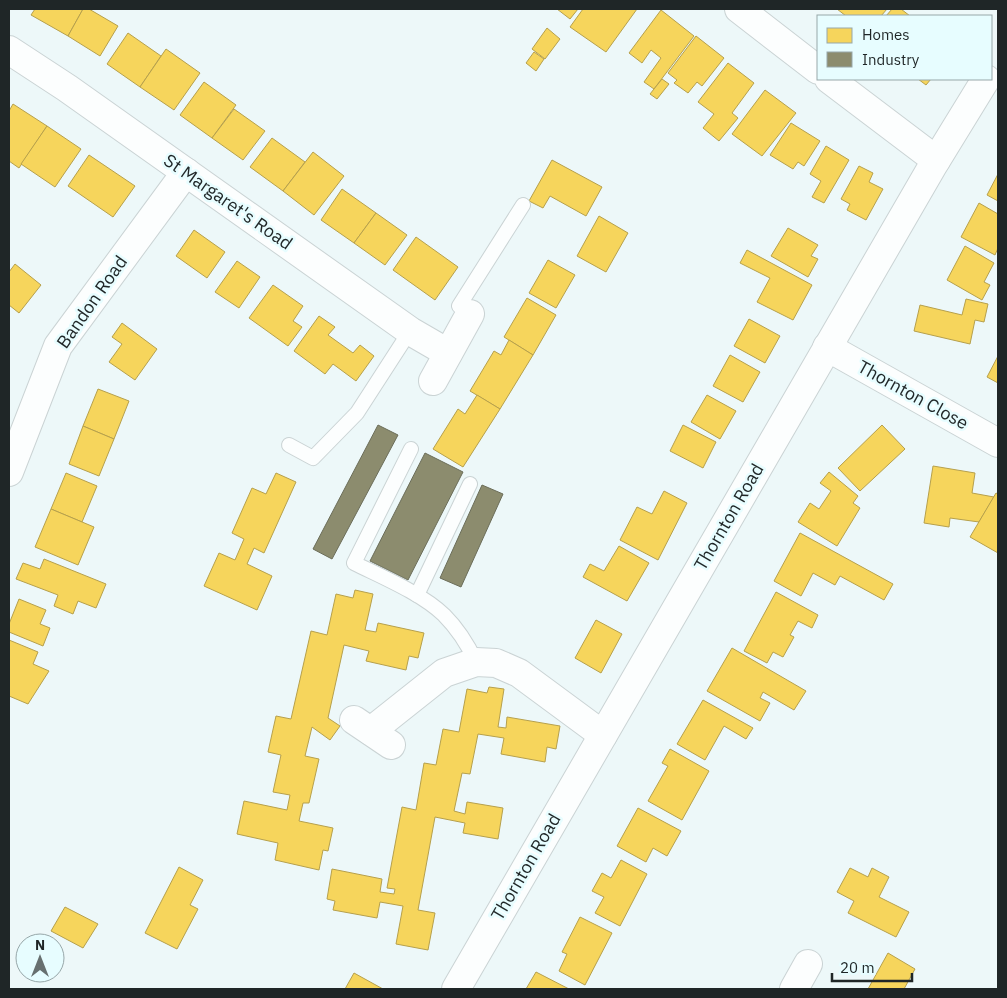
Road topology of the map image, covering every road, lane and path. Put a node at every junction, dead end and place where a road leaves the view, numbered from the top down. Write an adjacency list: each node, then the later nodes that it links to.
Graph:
1 (738, 9): 4 (street)
2 (9, 50): 9 (street, St Margaret's Road)
3 (998, 59): 5 (street)
4 (817, 69)
5 (992, 70)
6 (830, 80): 8 (street)
7 (985, 80): 8 (street, Thornton Road)
8 (936, 160): 13 (street, Thornton Road)
9 (186, 172): 12 (street, St Margaret's Road); 19 (street, Bandon Road)
10 (523, 205): 11 (lane)
11 (470, 314): 14 (street)
12 (410, 331): 14 (street, St Margaret's Road); 17 (lane)
13 (828, 347): 16 (street, Thornton Close); 24 (street, Thornton Road)
14 (448, 354): 15 (street)
15 (433, 381)
16 (998, 443)
17 (289, 445)
18 (411, 449): 21 (lane)
19 (9, 472)
20 (470, 484): 21 (lane)
21 (417, 595): 22 (lane)
22 (476, 662): 23 (street); 24 (street)
23 (372, 732)
24 (603, 735): 26 (street, Thornton Road)
25 (808, 964): 27 (street)
26 (456, 989)
27 (794, 989)

